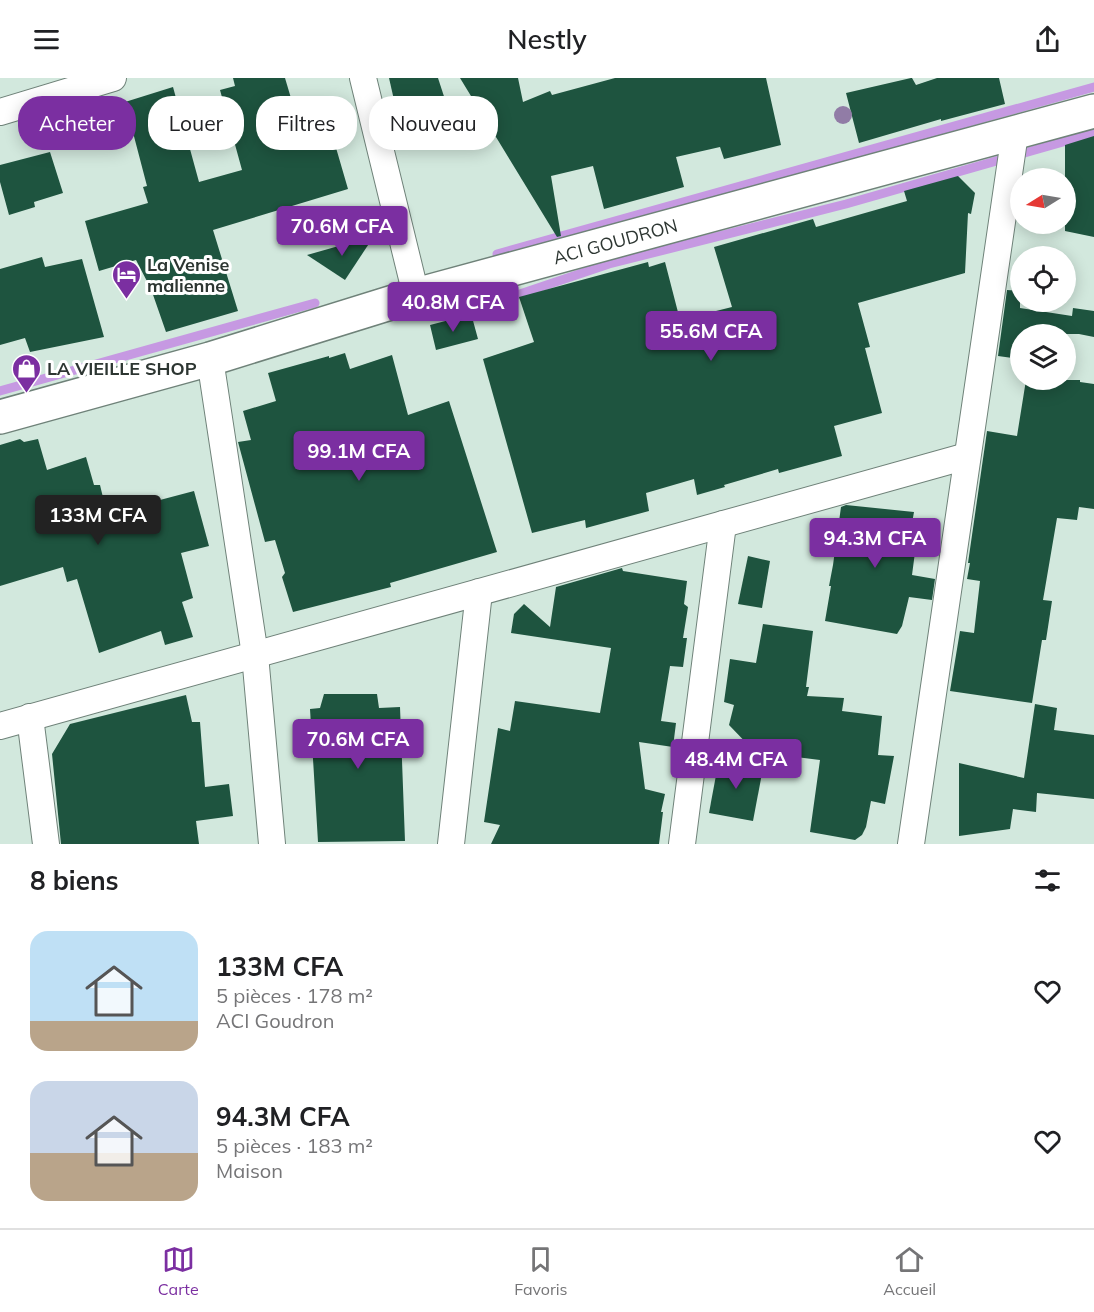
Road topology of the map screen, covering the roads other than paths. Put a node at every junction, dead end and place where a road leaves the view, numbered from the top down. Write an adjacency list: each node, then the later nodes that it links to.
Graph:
1 (113, 78): 3 (street)
2 (363, 78): 7 (street)
3 (61, 86): 5 (street)
4 (1094, 111): 6 (street, ACI GOUDRON)
5 (0, 112)
6 (1015, 133): 7 (street, ACI GOUDRON); 10 (street)
7 (416, 295): 8 (street, ACI GOUDRON)
8 (210, 359): 9 (street, ACI GOUDRON); 13 (street)
9 (0, 417)
10 (968, 456): 11 (street); 20 (street)
11 (723, 524): 12 (street); 19 (street)
12 (479, 592): 13 (street); 18 (street)
13 (255, 655): 14 (street); 17 (street)
14 (30, 717): 15 (street); 16 (street)
15 (0, 726)
16 (46, 844)
17 (272, 844)
18 (451, 844)
19 (682, 844)
20 (911, 844)

